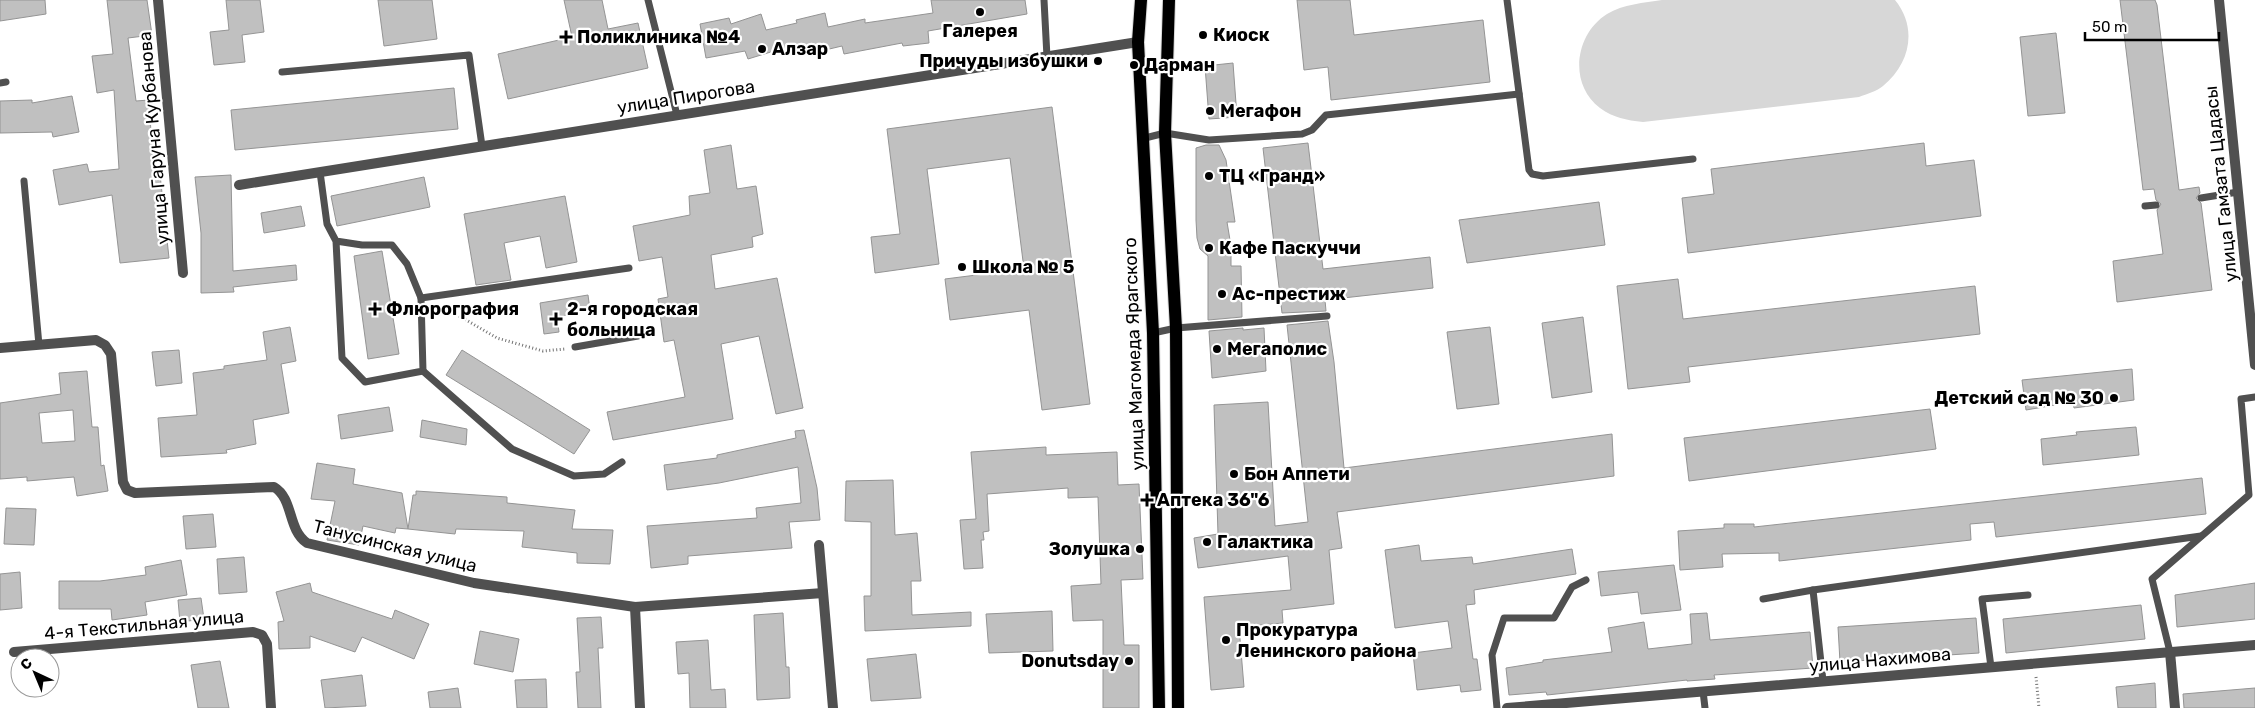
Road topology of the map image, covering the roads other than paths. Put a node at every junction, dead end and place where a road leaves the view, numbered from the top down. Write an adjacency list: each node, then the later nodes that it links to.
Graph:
1 (158, 0): 26 (street, улица Гаруна Курбанова)
2 (648, 0): 12 (lane)
3 (1044, 0): 9 (lane)
4 (1141, 0): 8 (main road, улица Магомеда Ярагского)
5 (1169, 0): 13 (main road)
6 (1507, 0): 11 (lane)
7 (2219, 0): 20 (street, улица Гамзата Цадасы)
8 (1138, 42): 9 (street, улица Пирогова); 14 (main road, улица Магомеда Ярагского)
9 (1047, 57): 12 (street, улица Пирогова)
10 (282, 72): 15 (lane)
11 (1519, 94): 13 (lane); 16 (lane)
12 (678, 115): 15 (street, улица Пирогова)
13 (1165, 133): 14 (lane); 29 (main road)
14 (1145, 138): 30 (main road, улица Магомеда Ярагского)
15 (482, 146): 17 (street, улица Пирогова)
16 (1693, 159)
17 (320, 172): 19 (street, улица Пирогова); 24 (lane)
18 (24, 181): 32 (lane)
19 (239, 185)
20 (2238, 192): 21 (lane); 35 (street, улица Гамзата Цадасы)
21 (2201, 198)
22 (2156, 204): 23 (lane)
23 (2145, 206)
24 (336, 241): 27 (lane); 36 (lane)
25 (628, 268): 27 (lane)
26 (183, 273)
27 (421, 298): 36 (lane)
28 (1327, 316): 29 (lane)
29 (1176, 328): 30 (lane); 59 (main road)
30 (1153, 333): 58 (main road, улица Магомеда Ярагского)
31 (638, 336): 33 (lane)
32 (39, 345): 34 (street, Танусинская улица); 48 (street, Танусинская улица)
33 (575, 347)
34 (0, 348)
35 (2255, 365)
36 (423, 371): 40 (lane)
37 (2255, 397): 39 (lane)
38 (2255, 455): 39 (lane)
39 (2246, 456): 41 (lane)
40 (622, 462)
41 (2201, 536): 44 (lane); 51 (lane)
42 (820, 546): 45 (street)
43 (1586, 580): 60 (lane)
44 (1813, 590): 47 (lane); 53 (lane)
45 (822, 593): 48 (street, Танусинская улица); 57 (street)
46 (2028, 595): 52 (lane)
47 (1763, 599)
48 (635, 607): 56 (street)
49 (2255, 645): 51 (street, улица Нахимова)
50 (60, 648): 55 (street, 4-я Текстильная улица)
51 (2170, 652): 52 (street, улица Нахимова); 63 (street)
52 (1991, 667): 53 (street, улица Нахимова)
53 (1823, 681): 54 (street, улица Нахимова)
54 (1703, 691): 61 (street, улица Нахимова); 62 (lane)
55 (271, 708)
56 (640, 708)
57 (833, 708)
58 (1158, 708)
59 (1178, 708)
60 (1498, 708)
61 (1507, 708)
62 (1705, 708)
63 (2175, 708)

